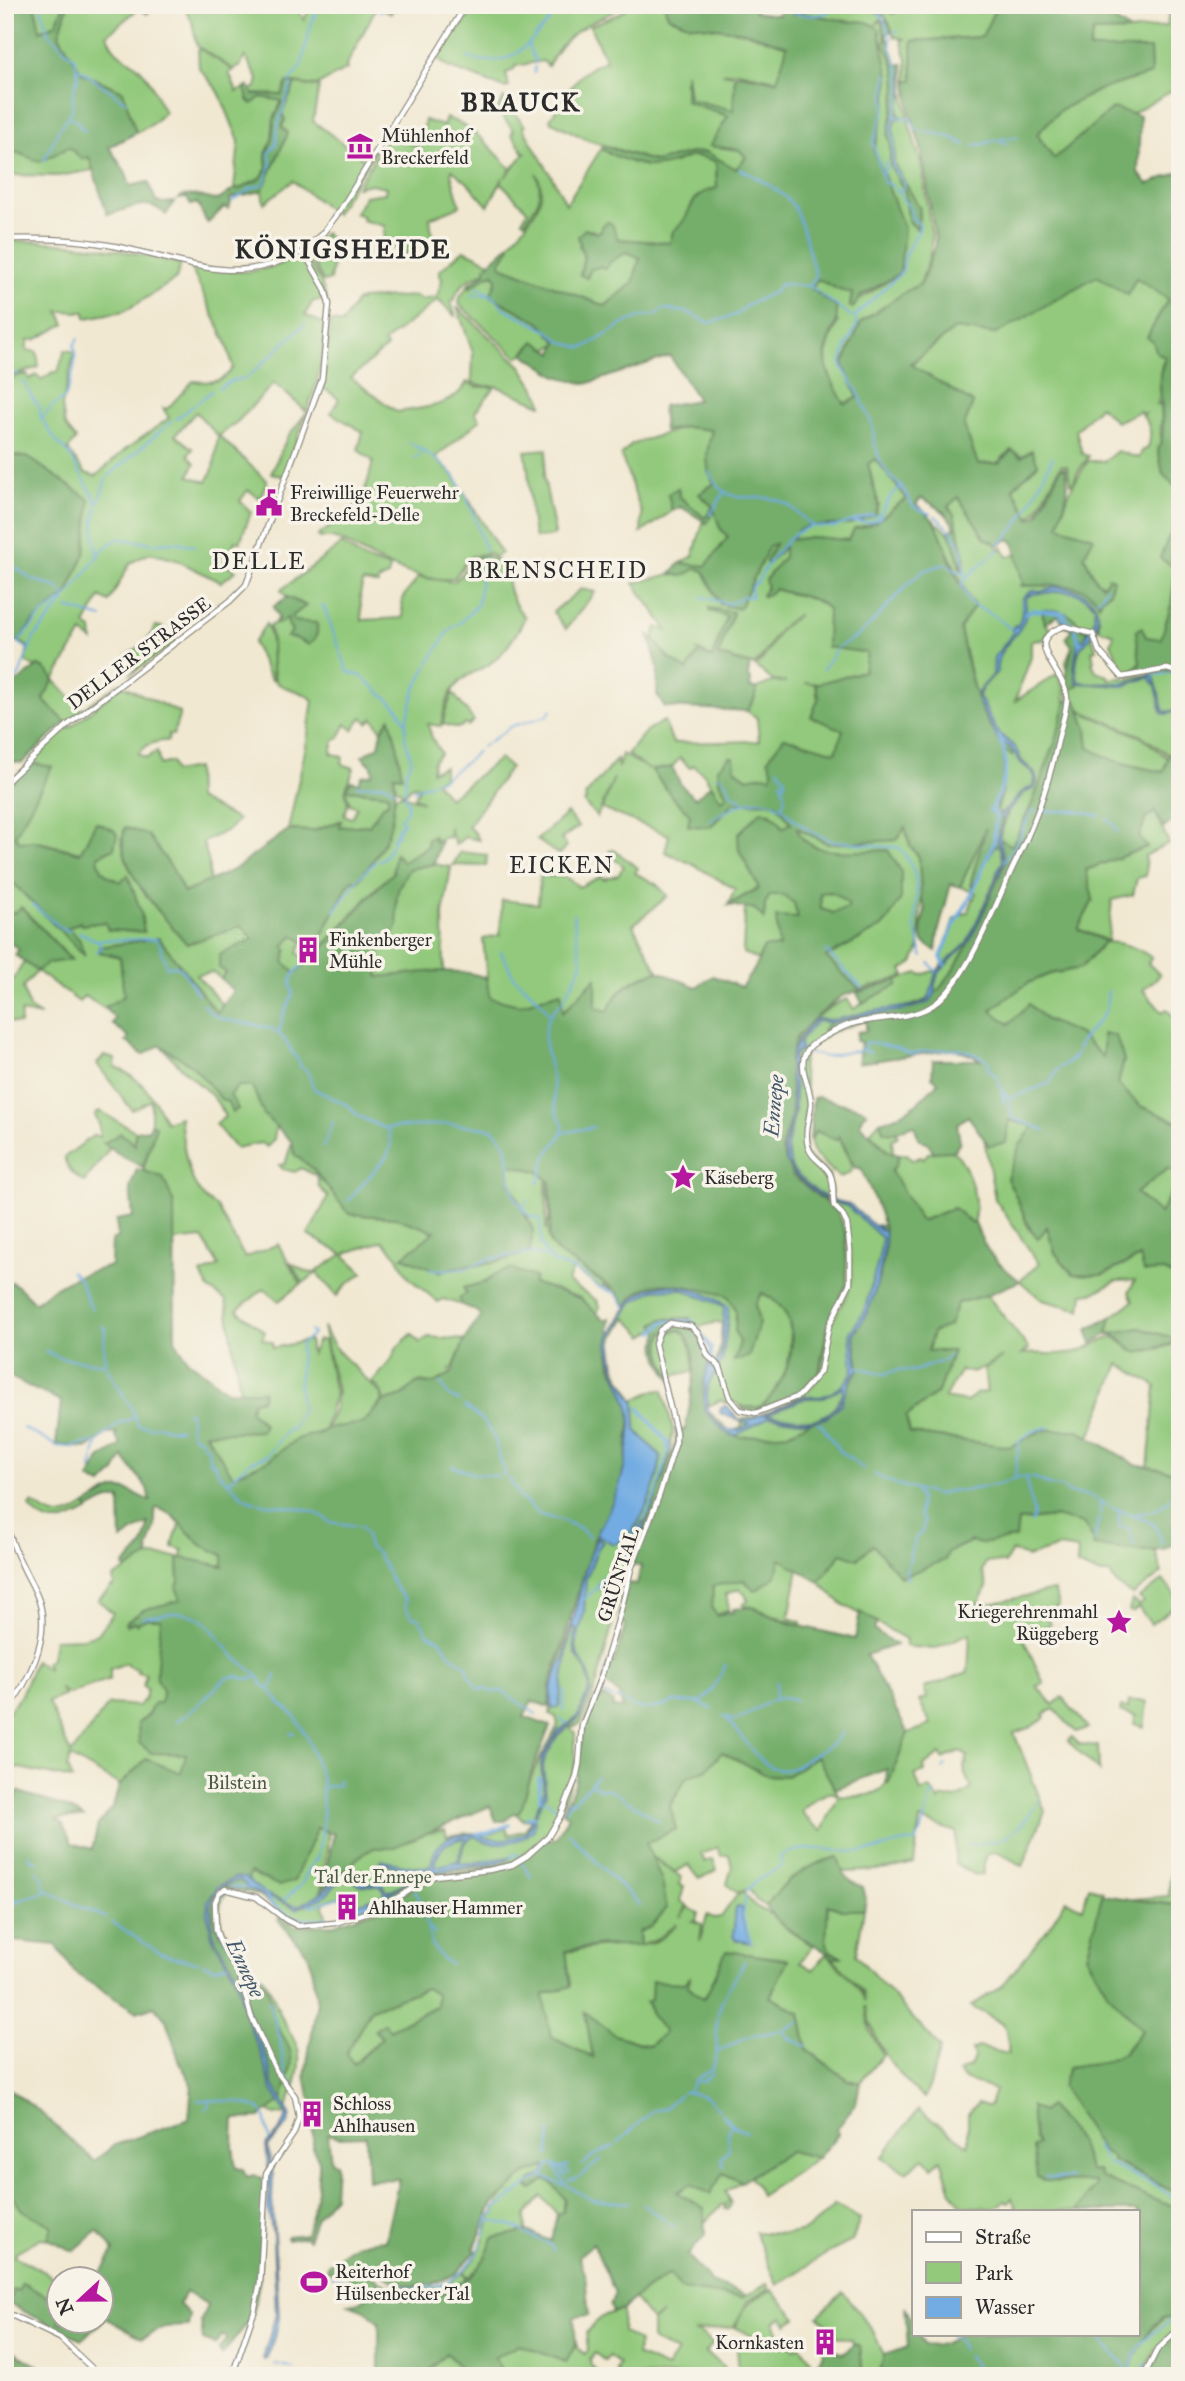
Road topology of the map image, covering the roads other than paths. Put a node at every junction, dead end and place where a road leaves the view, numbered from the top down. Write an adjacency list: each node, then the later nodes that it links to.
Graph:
1 (466, 5): 3 (street)
2 (5, 240): 3 (street)
3 (305, 251): 5 (street, DELLER STRASSE)
4 (1180, 678): 11 (street, GRÜNTAL)
5 (5, 783)
6 (5, 1521): 7 (street)
7 (5, 1713)
8 (5, 2312): 10 (street)
9 (1180, 2328): 12 (street)
10 (100, 2376)
11 (232, 2376)
12 (1144, 2376)

